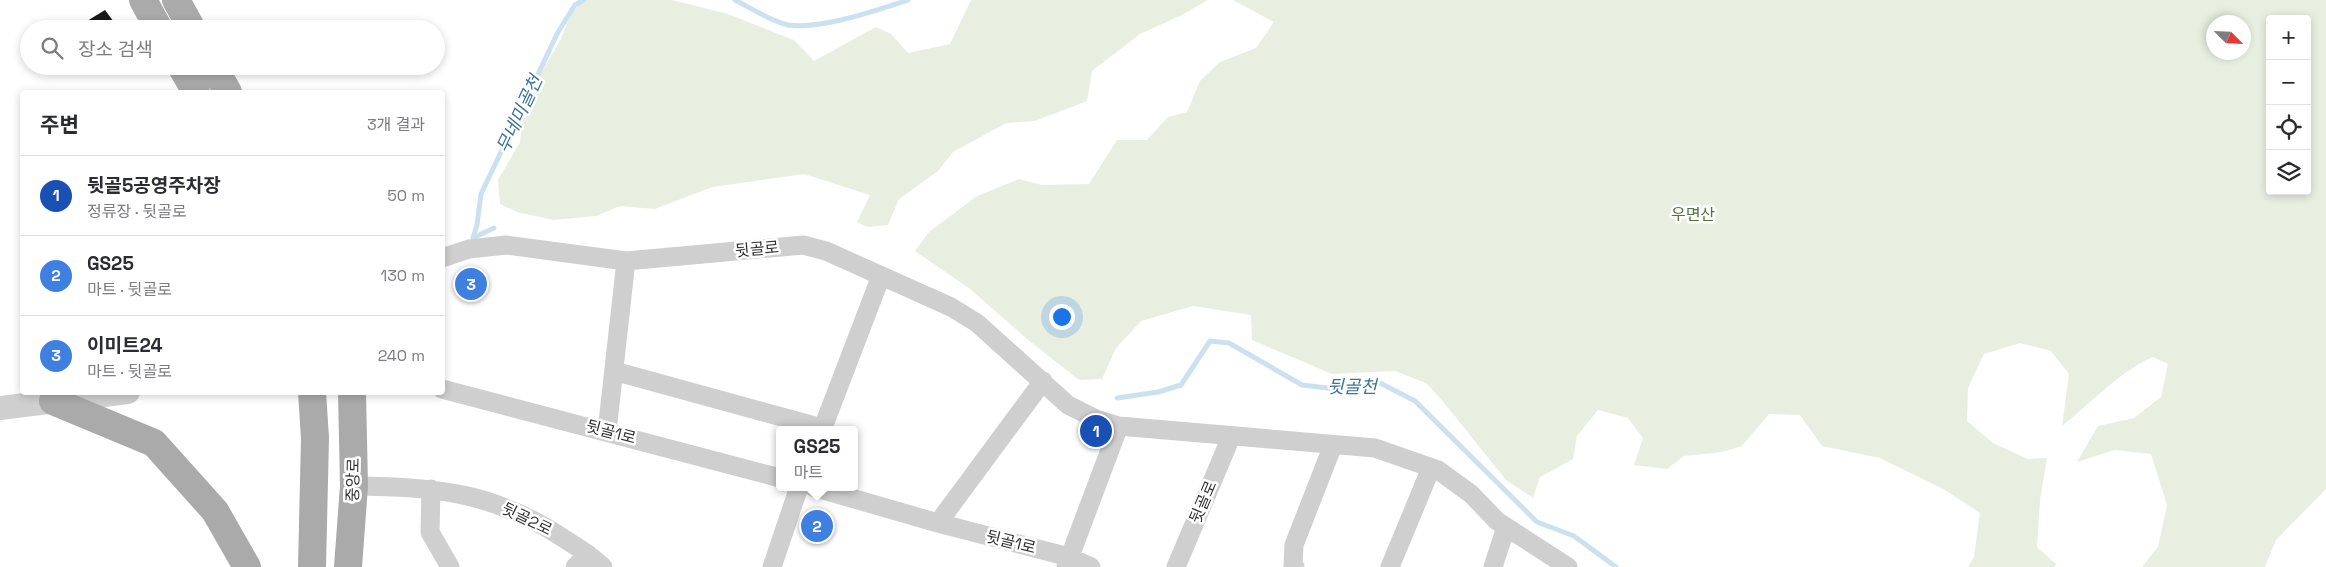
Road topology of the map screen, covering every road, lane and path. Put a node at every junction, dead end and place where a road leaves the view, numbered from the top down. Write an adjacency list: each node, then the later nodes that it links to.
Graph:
1 (143, 0): 3 (main road)
2 (176, 0): 4 (main road)
3 (154, 20)
4 (187, 20)
5 (186, 75): 7 (main road)
6 (218, 75): 8 (main road)
7 (195, 90)
8 (227, 90)
9 (445, 257): 10 (street, 뒷골로)
10 (626, 261): 11 (street, 뒷골로); 12 (street)
11 (881, 276): 13 (street, 뒷골로); 21 (street)
12 (614, 371): 20 (street); 23 (street)
13 (1043, 381): 22 (street, 뒷골로); 32 (street)
14 (445, 390): 23 (street, 뒷골1로)
15 (86, 395): 18 (street)
16 (312, 395): 37 (main road)
17 (352, 395): 28 (main road, 중앙로)
18 (58, 397): 19 (street); 36 (main road)
19 (0, 408)
20 (811, 426)
21 (823, 426)
22 (1119, 426): 24 (street, 뒷골로); 35 (street)
23 (608, 431): 27 (street, 뒷골1로)
24 (1231, 437): 25 (street, 뒷골로); 43 (street, 뒷골로)
25 (1334, 444): 26 (street, 뒷골로); 44 (street)
26 (1431, 468): 33 (street, 뒷골로); 45 (street)
27 (776, 477)
28 (354, 486): 29 (street, 뒷골2로); 38 (main road, 중앙로)
29 (431, 489): 34 (street, 뒷골2로); 39 (street)
30 (798, 491): 41 (street)
31 (827, 491): 32 (street, 뒷골1로)
32 (938, 524): 35 (street, 뒷골1로)
33 (1506, 526): 46 (street); 47 (street, 뒷골로)
34 (582, 561): 40 (street, 뒷골2로)
35 (1068, 562): 42 (street, 뒷골1로)
36 (247, 567)
37 (312, 567)
38 (348, 567)
39 (450, 567)
40 (603, 567)
41 (772, 567)
42 (1092, 567)
43 (1176, 567)
44 (1295, 567)
45 (1390, 567)
46 (1493, 567)
47 (1568, 567)

